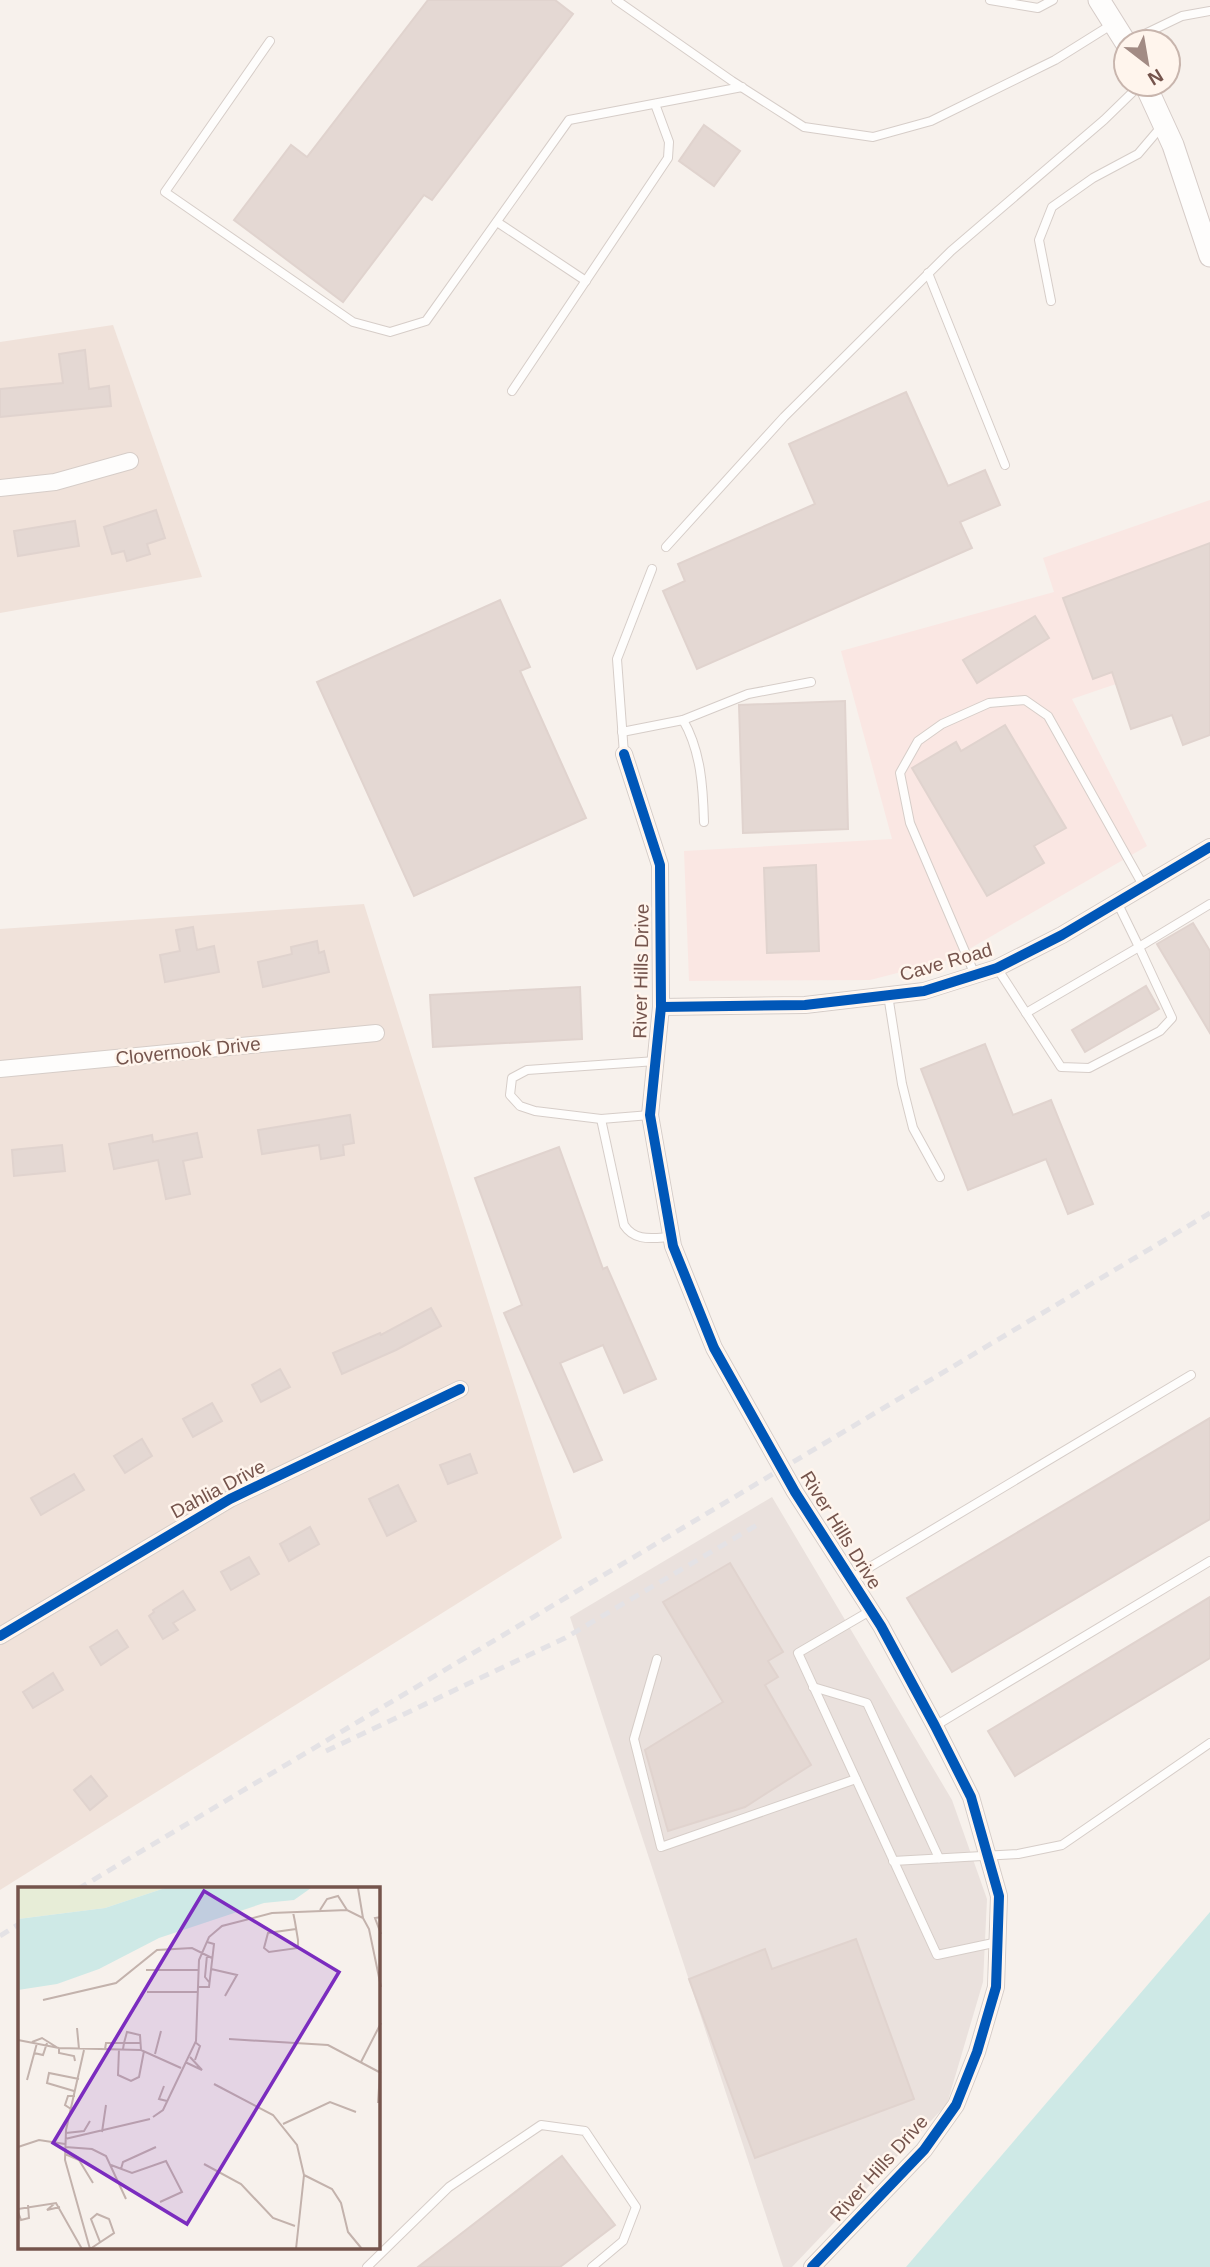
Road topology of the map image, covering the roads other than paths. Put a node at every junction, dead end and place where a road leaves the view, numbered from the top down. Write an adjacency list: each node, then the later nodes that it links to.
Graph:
1 (615, 0): 10 (lane)
2 (990, 0): 3 (lane)
3 (1053, 0)
4 (1099, 0): 6 (main road)
5 (1210, 11): 8 (lane)
6 (1114, 23): 7 (main road); 10 (lane)
7 (1117, 28)
8 (1157, 28)
9 (270, 41): 15 (lane)
10 (742, 88): 13 (lane)
11 (1128, 98): 17 (lane)
12 (1150, 98): 14 (main road)
13 (655, 104): 15 (lane); 18 (lane)
14 (1163, 124): 16 (main road); 19 (lane)
15 (497, 222): 18 (lane)
16 (1209, 250)
17 (928, 273): 22 (lane); 24 (lane)
18 (586, 281): 20 (lane)
19 (1051, 301)
20 (512, 391)
21 (130, 461): 23 (street)
22 (1005, 465)
23 (0, 488)
24 (666, 547)
25 (652, 569): 28 (lane)
26 (811, 682): 27 (lane)
27 (683, 720): 28 (lane); 30 (lane)
28 (622, 732): 29 (lane)
29 (624, 754): 39 (street, River Hills Drive)
30 (704, 822)
31 (1210, 847): 32 (street, Cave Road)
32 (1143, 887): 33 (street, Cave Road); 37 (lane)
33 (1117, 902): 35 (lane); 36 (street, Cave Road)
34 (1210, 904): 35 (lane)
35 (1139, 947): 40 (lane); 40 (lane)
36 (997, 968): 37 (street, Cave Road); 40 (lane)
37 (975, 975): 38 (street, Cave Road)
38 (888, 995): 39 (street, Cave Road); 46 (lane)
39 (661, 1007): 42 (street, River Hills Drive)
40 (1026, 1013)
41 (376, 1033): 43 (street, Clovernook Drive)
42 (656, 1061): 44 (street, River Hills Drive); 45 (lane)
43 (0, 1069)
44 (650, 1115): 45 (lane); 47 (street, River Hills Drive)
45 (601, 1119): 47 (lane)
46 (940, 1177)
47 (672, 1237): 51 (street, River Hills Drive)
48 (1191, 1375): 51 (lane)
49 (460, 1388): 53 (street, Dahlia Drive)
50 (1210, 1561): 56 (lane)
51 (850, 1579): 52 (street, River Hills Drive)
52 (870, 1611): 55 (lane); 56 (street, River Hills Drive)
53 (0, 1636)
54 (657, 1659): 58 (lane)
55 (813, 1686): 58 (lane); 60 (lane)
56 (935, 1726): 59 (street, River Hills Drive)
57 (1210, 1743): 59 (lane)
58 (856, 1779): 61 (lane)
59 (988, 1854): 60 (lane); 62 (street, River Hills Drive)
60 (939, 1858): 61 (lane)
61 (893, 1861): 62 (lane)
62 (998, 1942): 65 (street, River Hills Drive)
63 (367, 2267): 64 (lane)
64 (592, 2267)
65 (812, 2267)

